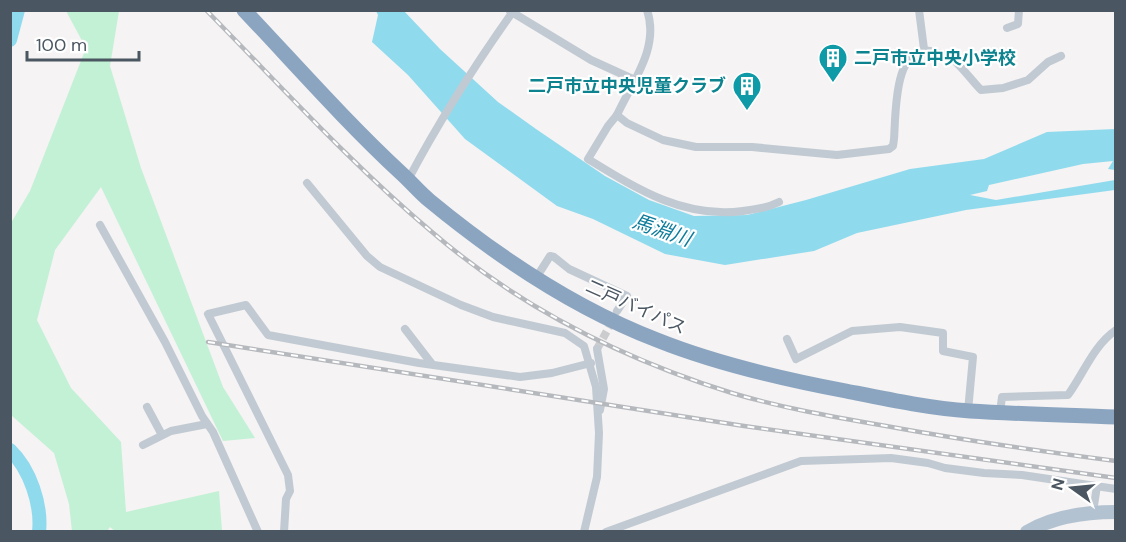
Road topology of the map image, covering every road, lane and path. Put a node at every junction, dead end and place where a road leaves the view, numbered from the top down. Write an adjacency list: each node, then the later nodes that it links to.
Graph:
1 (244, 10): 12 (highway, 二戸バイパス)
2 (509, 10): 10 (street)
3 (514, 10): 12 (street)
4 (647, 10): 10 (street)
5 (919, 10): 8 (street)
6 (1019, 10): 7 (street)
7 (1007, 28)
8 (924, 49): 9 (street); 11 (street)
9 (1061, 56)
10 (635, 80): 11 (street)
11 (617, 115): 14 (street)
12 (408, 180): 16 (highway, 二戸バイパス)
13 (307, 183): 22 (street)
14 (779, 202)
15 (100, 225): 29 (street)
16 (536, 278): 17 (street); 25 (highway, 二戸バイパス)
17 (617, 311)
18 (405, 329): 23 (street)
19 (1116, 330): 26 (street)
20 (787, 339): 25 (street)
21 (597, 349): 28 (street)
22 (591, 363): 23 (street); 28 (street)
23 (432, 364): 37 (street)
24 (147, 407): 30 (street)
25 (968, 411): 26 (highway, 二戸バイパス)
26 (1000, 412): 27 (highway, 二戸バイパス)
27 (1116, 417)
28 (598, 422): 38 (street)
29 (207, 424): 30 (street); 36 (street)
30 (162, 435): 31 (street)
31 (143, 445)
32 (1097, 486): 33 (street); 34 (street); 39 (street)
33 (1116, 489)
34 (1093, 512): 35 (main road); 40 (main road)
35 (1116, 512)
36 (258, 531)
37 (284, 531)
38 (584, 531)
39 (606, 531)
40 (1027, 531)

